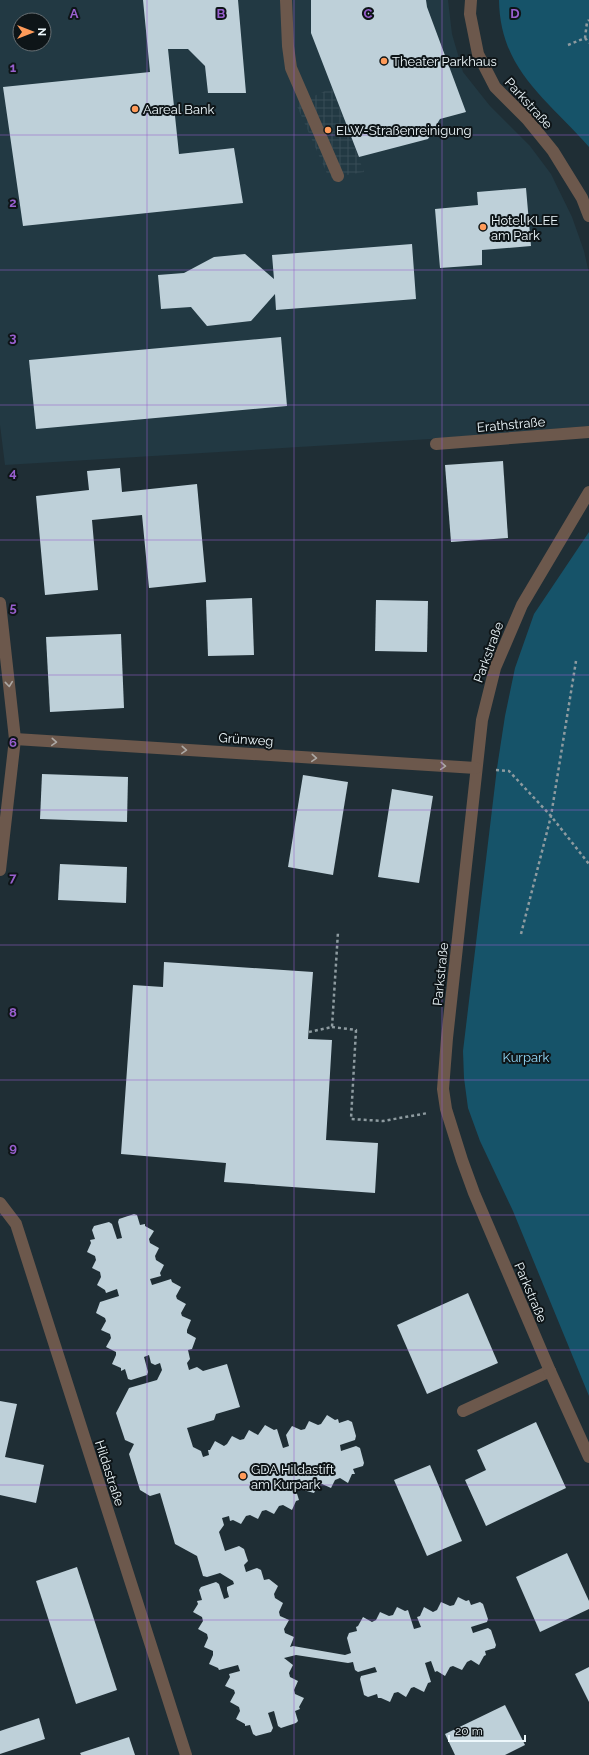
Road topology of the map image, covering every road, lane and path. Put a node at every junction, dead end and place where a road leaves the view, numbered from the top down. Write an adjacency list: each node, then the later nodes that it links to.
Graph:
1 (286, 0): 7 (street)
2 (471, 0): 8 (street, Parkstraße)
3 (589, 20): 4 (path)
4 (585, 38): 5 (path); 6 (path)
5 (589, 43)
6 (568, 45)
7 (338, 176)
8 (589, 216)
9 (589, 432): 10 (street, Erathstraße)
10 (436, 444)
11 (589, 492): 15 (street, Parkstraße)
12 (0, 603): 14 (street, one-way to 14)
13 (576, 661): 16 (path)
14 (15, 739): 15 (street, Grünweg, one-way to 15); 18 (street)
15 (476, 768): 16 (path); 23 (street, Parkstraße)
16 (551, 816): 17 (path); 20 (path)
17 (589, 864)
18 (0, 870)
19 (338, 932): 21 (path)
20 (521, 934)
21 (332, 1027): 22 (path); 23 (path)
22 (309, 1032)
23 (446, 1109): 25 (street, Parkstraße)
24 (0, 1203): 28 (street, Hildastraße)
25 (550, 1371): 26 (street); 27 (street, Parkstraße)
26 (463, 1411)
27 (589, 1457)
28 (186, 1755)

